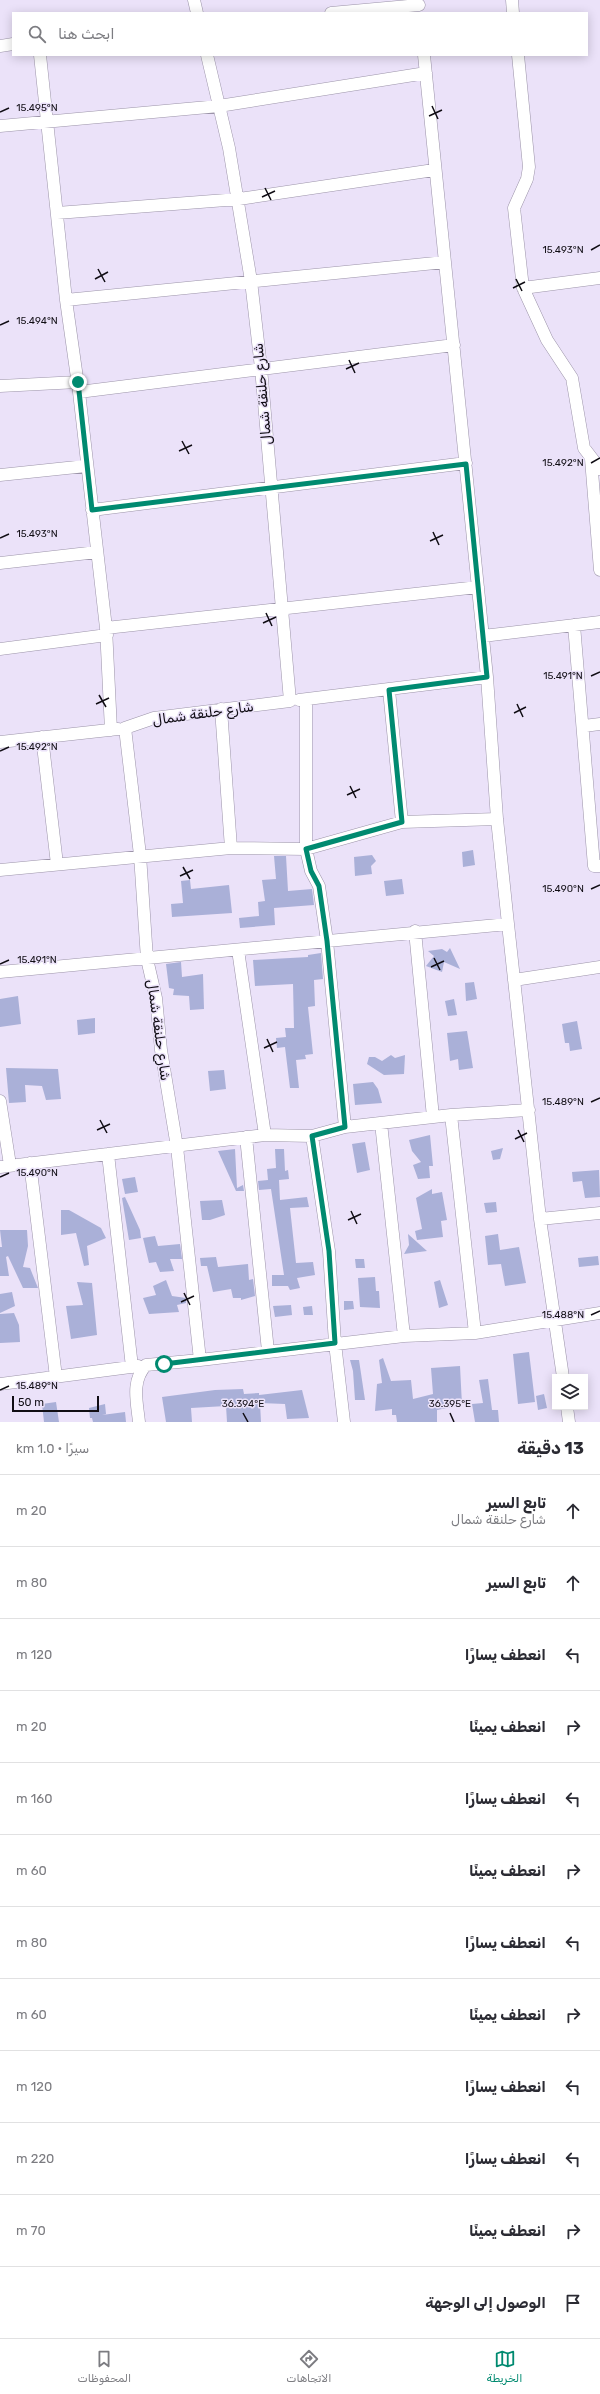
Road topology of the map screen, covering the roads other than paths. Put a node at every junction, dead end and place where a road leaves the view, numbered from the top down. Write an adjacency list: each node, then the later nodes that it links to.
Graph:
1 (194, 0): 4 (street)
2 (512, 0): 6 (street)
3 (419, 6): 5 (street)
4 (197, 12)
5 (344, 12)
6 (513, 12)
7 (12, 44): 8 (street)
8 (0, 46)
9 (40, 56): 15 (street)
10 (207, 56): 14 (street, شارع حلنقة شمال)
11 (424, 56): 13 (street)
12 (518, 56): 23 (street)
13 (426, 73): 14 (street); 17 (street)
14 (219, 106): 15 (street); 18 (street, شارع حلنقة شمال)
15 (47, 122): 16 (street); 19 (street)
16 (0, 126)
17 (434, 170): 18 (street); 20 (street)
18 (239, 198): 19 (street); 22 (street, شارع حلنقة شمال)
19 (57, 213): 24 (street)
20 (445, 262): 22 (street); 25 (street)
21 (600, 278): 23 (street)
22 (251, 281): 24 (street); 26 (street, شارع حلنقة شمال)
23 (523, 288): 29 (street)
24 (66, 300): 28 (street)
25 (454, 345): 26 (street); 30 (street)
26 (261, 368): 28 (street); 34 (street, شارع حلنقة شمال)
27 (0, 386): 28 (street)
28 (78, 387): 31 (street)
29 (591, 459): 32 (street); 38 (street)
30 (466, 464): 34 (street); 39 (street)
31 (86, 466): 33 (street); 35 (street)
32 (600, 469)
33 (0, 475)
34 (270, 487): 35 (street); 40 (street, شارع حلنقة شمال)
35 (92, 510): 36 (street)
36 (97, 552): 37 (street); 43 (street)
37 (0, 563)
38 (600, 570)
39 (478, 587): 40 (street); 44 (street)
40 (281, 609): 43 (street); 49 (street, شارع حلنقة شمال)
41 (600, 622): 42 (street)
42 (574, 625): 44 (street); 52 (street)
43 (107, 632): 45 (street); 54 (street)
44 (483, 636): 46 (street)
45 (0, 649)
46 (487, 677): 47 (street); 57 (street)
47 (389, 690): 48 (street); 58 (street)
48 (306, 700): 49 (street); 60 (street)
49 (290, 701): 50 (street, شارع حلنقة شمال)
50 (221, 709): 53 (street, شارع حلنقة شمال); 59 (street)
51 (600, 724): 52 (street)
52 (584, 726): 63 (street)
53 (125, 728): 54 (street); 61 (street, شارع حلنقة شمال)
54 (111, 730): 55 (street)
55 (42, 737): 56 (street); 62 (street)
56 (0, 742)
57 (497, 819): 58 (street); 65 (street)
58 (402, 822): 60 (street)
59 (231, 848): 60 (street); 61 (street)
60 (306, 849): 67 (street)
61 (140, 855): 62 (street); 69 (street, شارع حلنقة شمال)
62 (57, 864): 64 (street)
63 (600, 866)
64 (0, 870)
65 (508, 924): 66 (street); 72 (street)
66 (414, 931): 67 (street); 76 (street)
67 (327, 941): 68 (street); 78 (street)
68 (238, 950): 69 (street); 79 (street)
69 (147, 959): 71 (street); 82 (street, شارع حلنقة شمال)
70 (600, 967): 72 (street)
71 (0, 972)
72 (514, 980): 74 (street)
73 (0, 1101): 85 (street)
74 (529, 1110): 75 (street); 87 (street)
75 (451, 1115): 76 (street); 90 (street)
76 (433, 1117): 77 (street)
77 (382, 1123): 78 (street); 91 (street)
78 (345, 1127): 80 (street)
79 (265, 1135): 80 (street); 81 (street)
80 (312, 1136): 92 (street)
81 (246, 1137): 82 (street); 93 (street)
82 (178, 1147): 83 (street); 94 (street, شارع حلنقة شمال)
83 (108, 1154): 84 (street); 96 (street)
84 (30, 1163): 85 (street); 98 (street)
85 (5, 1166)
86 (600, 1213): 87 (street)
87 (540, 1219): 89 (street)
88 (600, 1314): 89 (street)
89 (554, 1320): 90 (street); 97 (street)
90 (475, 1333): 91 (street)
91 (404, 1336): 92 (street)
92 (335, 1343): 93 (street); 102 (street)
93 (268, 1351): 94 (street)
94 (200, 1360): 95 (street)
95 (146, 1365): 96 (street); 101 (street)
96 (132, 1367): 98 (street)
97 (563, 1374)
98 (56, 1377): 99 (street)
99 (0, 1384)
100 (567, 1410): 103 (street)
101 (139, 1422)
102 (344, 1422)
103 (569, 1422)

